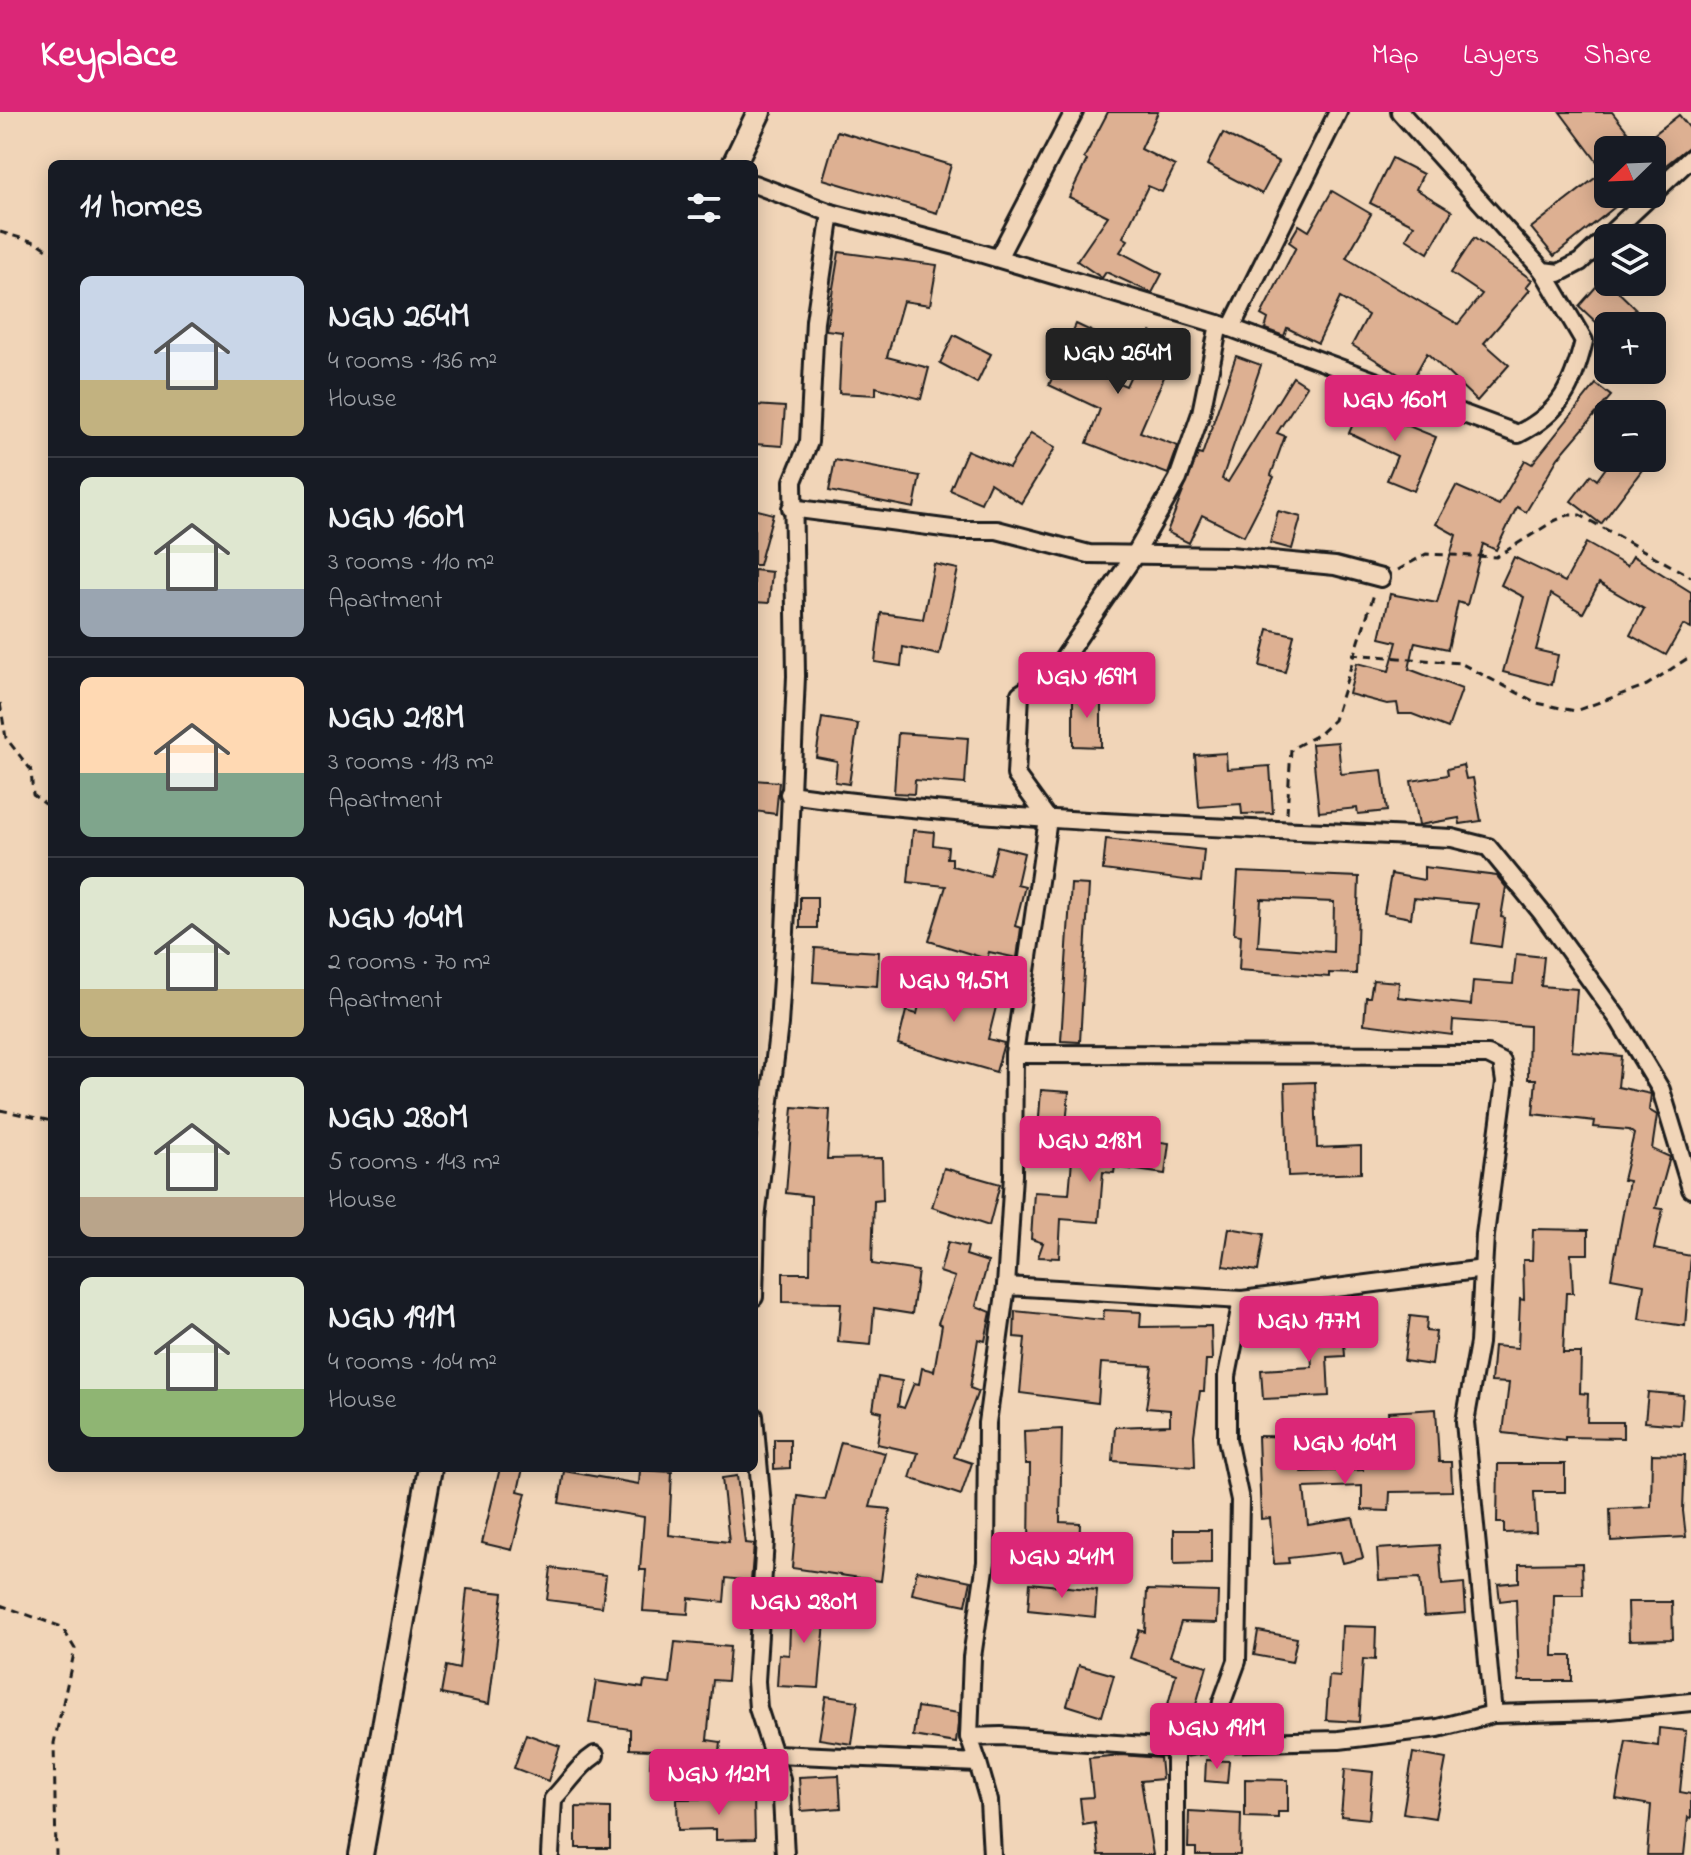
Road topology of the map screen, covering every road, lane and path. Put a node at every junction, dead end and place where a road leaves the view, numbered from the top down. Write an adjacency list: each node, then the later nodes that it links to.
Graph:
1 (759, 112): 6 (street)
2 (1074, 112): 11 (street)
3 (1338, 112): 13 (street)
4 (1400, 112): 12 (street)
5 (1691, 158): 12 (street)
6 (736, 160)
7 (758, 186): 8 (street)
8 (831, 213): 11 (street); 14 (street)
9 (0, 232): 10 (path)
10 (48, 249)
11 (998, 258): 13 (street)
12 (1543, 271): 13 (street)
13 (1225, 326): 15 (street)
14 (791, 508): 15 (street); 21 (street)
15 (1134, 556): 17 (street); 23 (street)
16 (1691, 577): 17 (path)
17 (1381, 578): 18 (path)
18 (1352, 654): 19 (path); 24 (path)
19 (1691, 656)
20 (0, 703): 22 (path)
21 (789, 794): 23 (street); 27 (street)
22 (48, 806)
23 (1048, 819): 24 (street); 25 (street)
24 (1286, 829): 30 (street)
25 (1014, 1054): 32 (street); 33 (street)
26 (758, 1080): 27 (street)
27 (773, 1083): 31 (street)
28 (0, 1110): 29 (path)
29 (48, 1120)
30 (1691, 1189)
31 (758, 1203)
32 (1484, 1269): 34 (street); 39 (street)
33 (1006, 1286): 34 (street); 40 (street)
34 (1242, 1300): 41 (street)
35 (758, 1461): 43 (street)
36 (429, 1472): 47 (street)
37 (0, 1605): 46 (path)
38 (1691, 1702): 39 (street)
39 (1493, 1714): 41 (street)
40 (969, 1737): 42 (street); 45 (street)
41 (1214, 1743): 42 (street)
42 (1175, 1748): 51 (street)
43 (776, 1754): 45 (street); 49 (street)
44 (595, 1755): 48 (street)
45 (978, 1763): 50 (street)
46 (56, 1855)
47 (361, 1855)
48 (550, 1855)
49 (785, 1855)
50 (992, 1855)
51 (1175, 1855)

